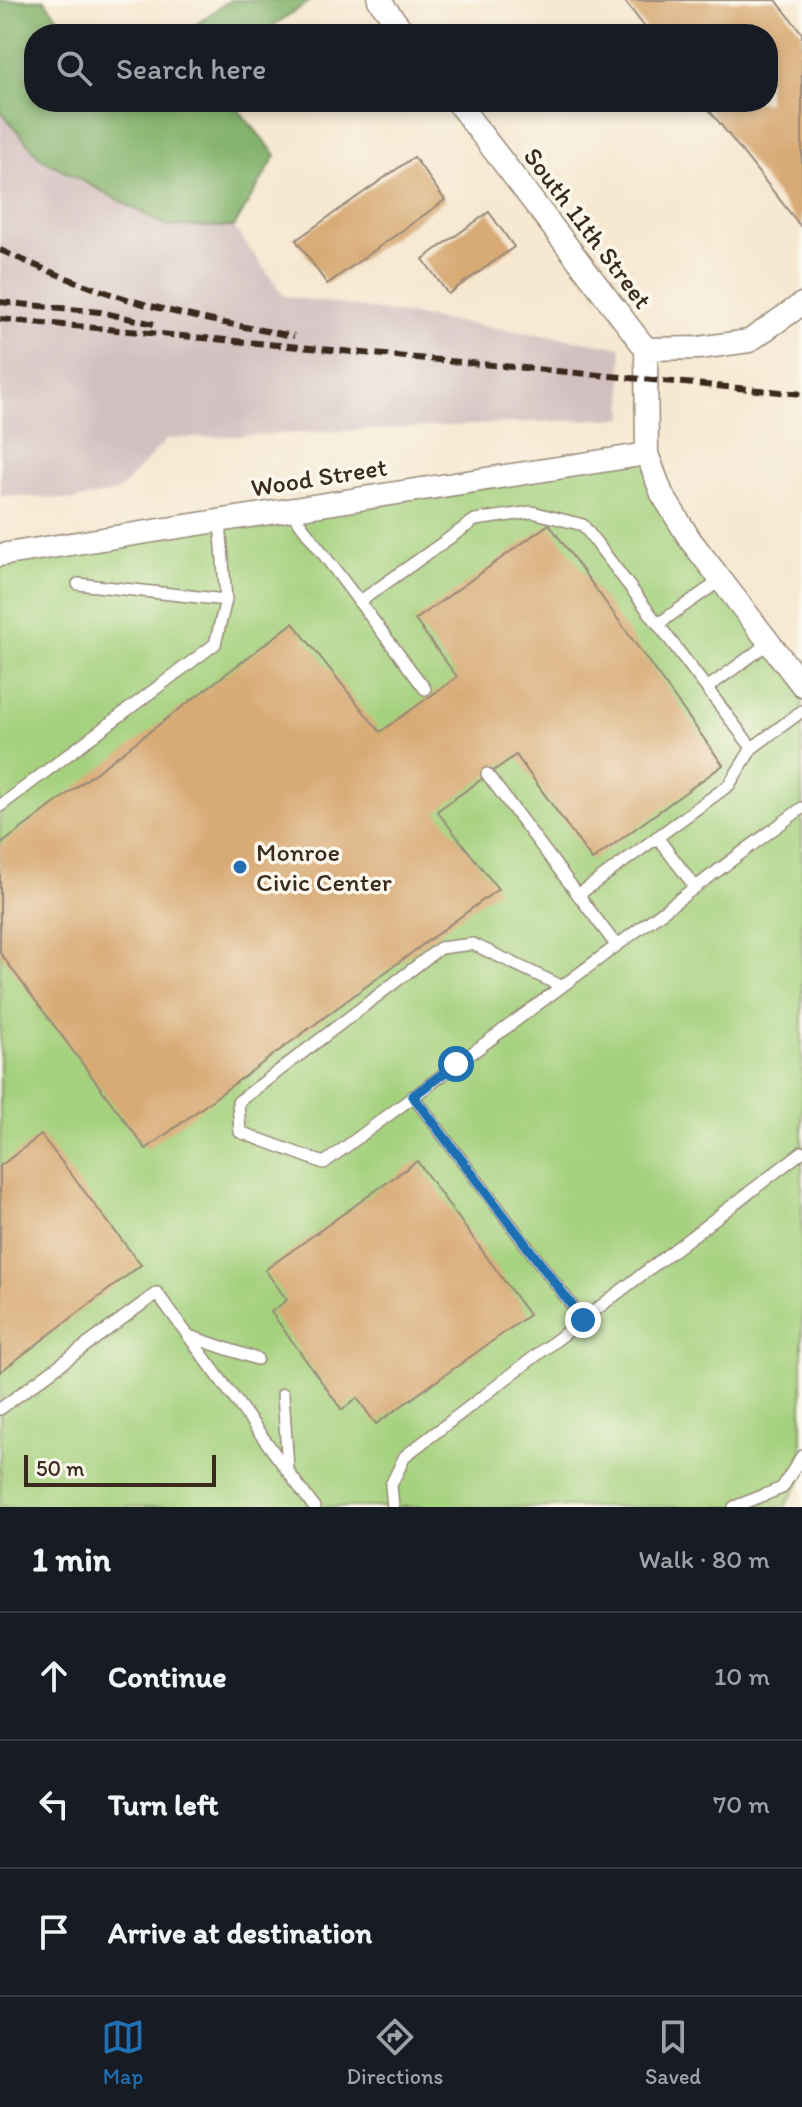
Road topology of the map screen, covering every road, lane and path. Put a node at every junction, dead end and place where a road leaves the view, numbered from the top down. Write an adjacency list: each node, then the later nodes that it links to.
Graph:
1 (379, 0): 2 (street)
2 (397, 24)
3 (465, 112): 5 (street, South 11th Street)
4 (802, 304): 5 (street)
5 (646, 349): 6 (street)
6 (647, 454): 7 (street, Wood Street); 10 (street)
7 (290, 510): 8 (street, Wood Street); 13 (lane)
8 (220, 521): 9 (street, Wood Street); 12 (lane)
9 (0, 555)
10 (721, 580): 14 (lane); 15 (street)
11 (78, 584): 12 (lane)
12 (226, 600): 22 (lane)
13 (359, 602): 14 (lane); 18 (lane)
14 (658, 624): 17 (lane)
15 (769, 643): 16 (street); 17 (lane)
16 (802, 685)
17 (707, 688): 20 (lane)
18 (425, 689)
19 (802, 711): 20 (lane)
20 (752, 748): 24 (lane)
21 (487, 774): 26 (lane)
22 (0, 806)
23 (802, 808): 25 (lane)
24 (657, 837): 25 (lane); 26 (lane)
25 (695, 887): 27 (lane)
26 (578, 895): 27 (lane)
27 (616, 945): 28 (lane)
28 (561, 986): 29 (lane); 29 (lane)
29 (413, 1096): 31 (lane)
30 (802, 1152): 31 (lane)
31 (583, 1320): 39 (lane)
32 (188, 1335): 33 (lane); 35 (lane); 37 (lane)
33 (257, 1359)
34 (283, 1394): 37 (lane)
35 (0, 1409)
36 (802, 1456): 40 (lane)
37 (288, 1470): 38 (lane)
38 (314, 1507)
39 (393, 1507)
40 (734, 1507)

